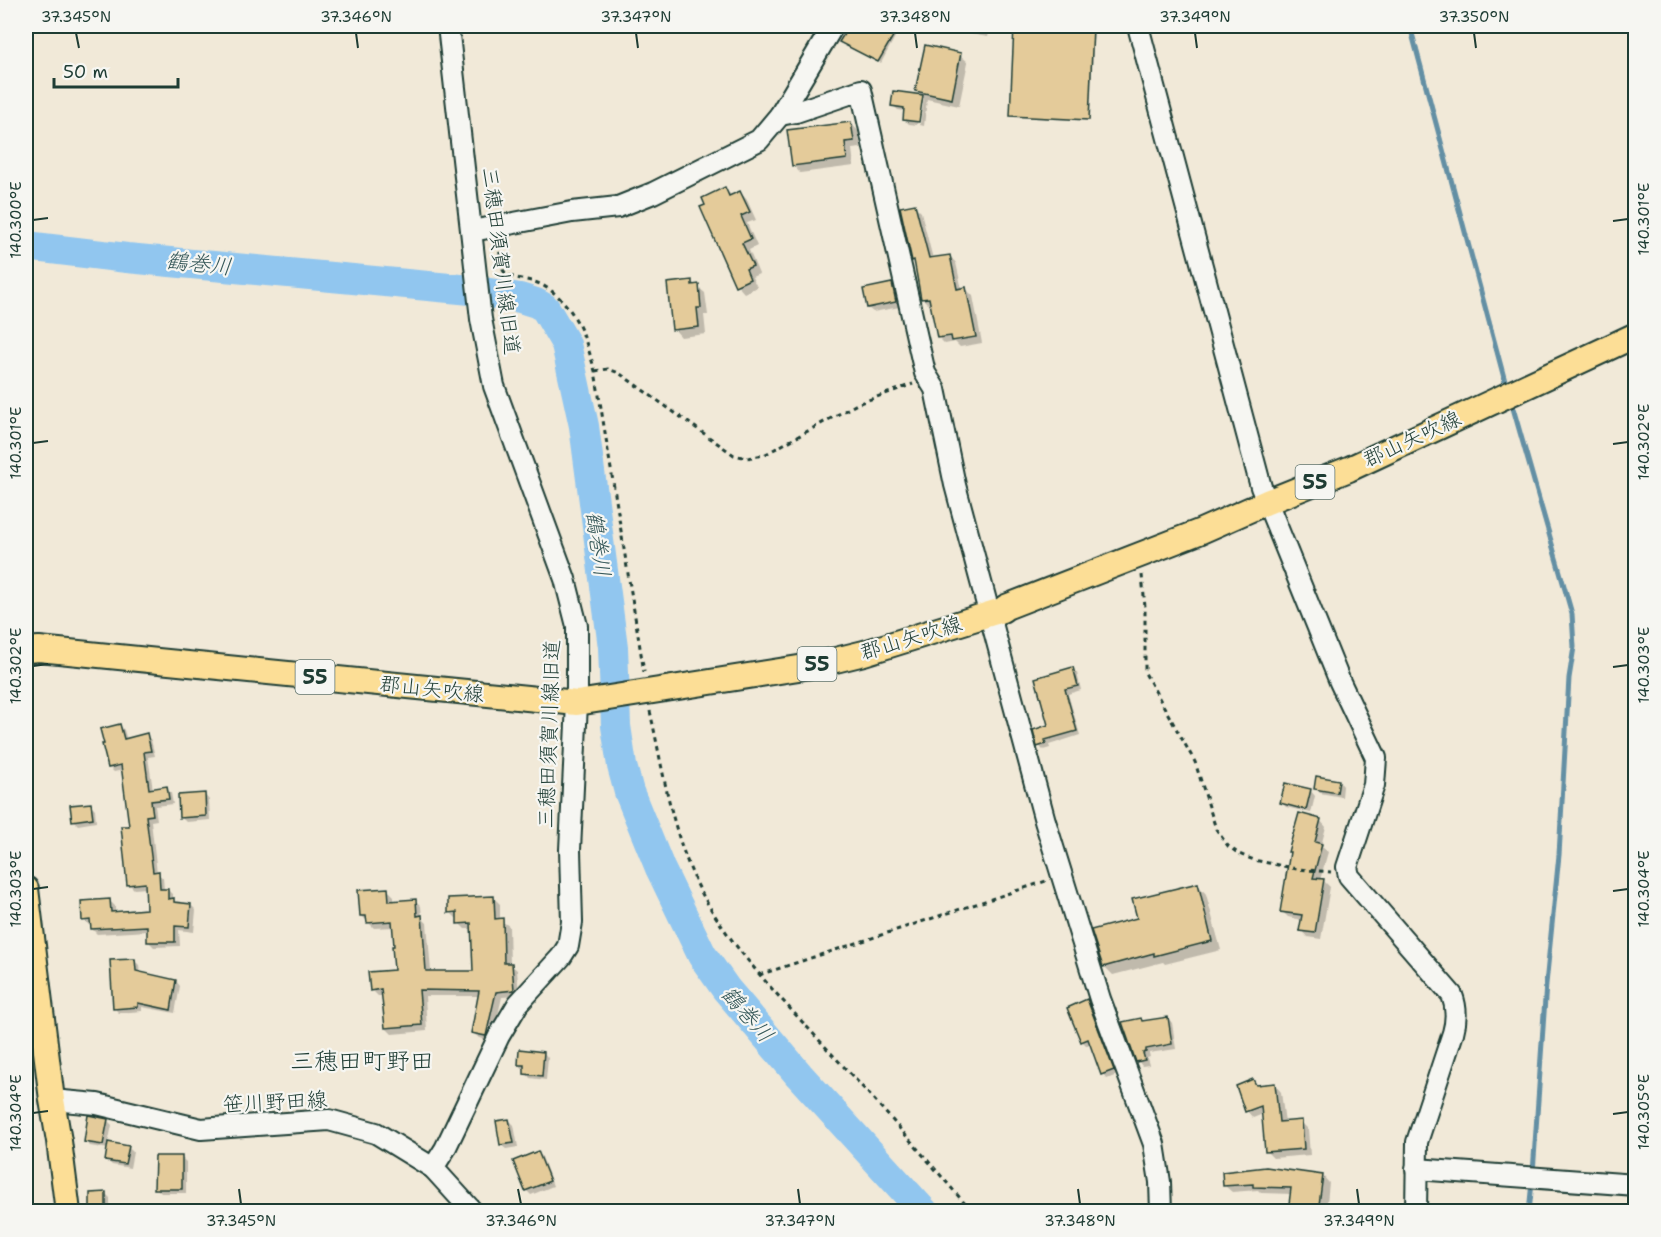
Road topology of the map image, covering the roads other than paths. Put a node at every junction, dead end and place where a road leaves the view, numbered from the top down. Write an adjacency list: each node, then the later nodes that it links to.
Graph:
1 (448, 26): 5 (street, 三穂田須賀川線旧道)
2 (833, 26): 4 (street)
3 (1138, 26): 7 (street)
4 (780, 115): 5 (street); 8 (street)
5 (472, 231): 10 (street, 三穂田須賀川線旧道)
6 (1635, 335): 7 (main road, 郡山矢吹線 / 55)
7 (1267, 502): 8 (main road, 郡山矢吹線 / 55); 14 (street)
8 (989, 614): 10 (main road, 郡山矢吹線 / 55); 18 (street)
9 (26, 650): 10 (main road, 郡山矢吹線 / 55)
10 (577, 703): 13 (street, 三穂田須賀川線旧道)
11 (26, 888): 12 (main road)
12 (52, 1100): 13 (street, 笹川野田線); 16 (main road)
13 (432, 1168): 17 (street, 笹川野田線)
14 (1416, 1169): 15 (street); 19 (street)
15 (1635, 1185)
16 (68, 1212)
17 (473, 1212)
18 (1161, 1212)
19 (1416, 1212)

